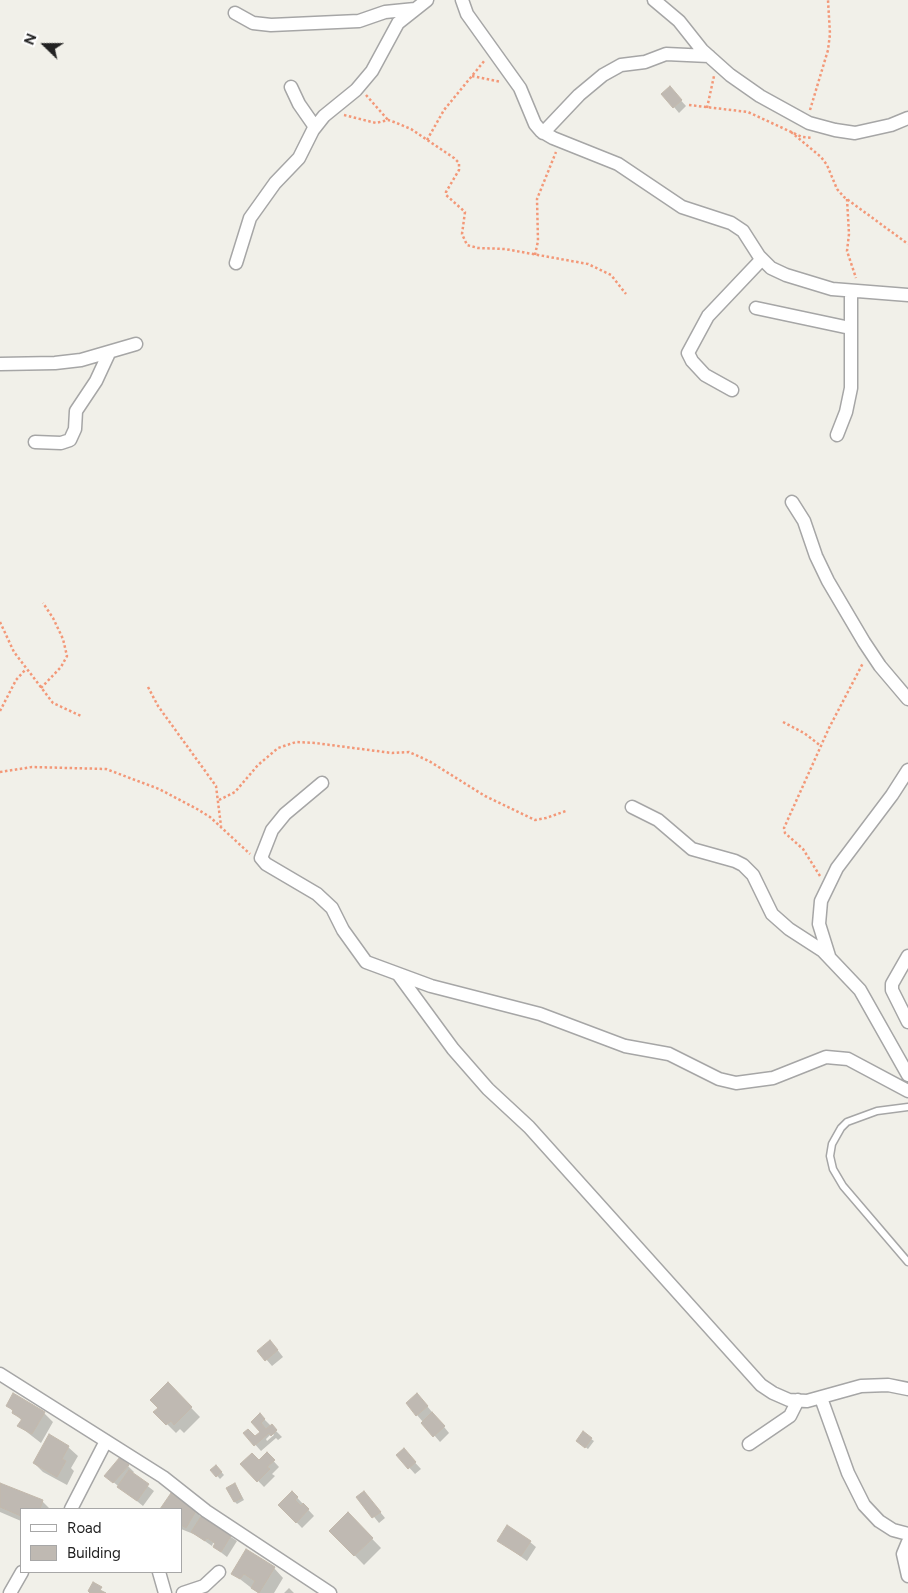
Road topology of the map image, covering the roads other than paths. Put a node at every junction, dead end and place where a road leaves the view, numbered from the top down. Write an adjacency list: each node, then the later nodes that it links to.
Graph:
1 (427, 0): 4 (street)
2 (462, 0): 10 (street)
3 (654, 0): 6 (street)
4 (415, 9): 5 (street); 9 (street)
5 (235, 13)
6 (712, 59): 8 (street); 10 (street)
7 (291, 87): 9 (street)
8 (908, 118)
9 (315, 127): 12 (street)
10 (544, 133): 11 (street)
11 (762, 259): 13 (street); 20 (street)
12 (236, 263)
13 (855, 291): 14 (street); 16 (street)
14 (908, 295)
15 (756, 308): 16 (street)
16 (850, 328): 21 (street)
17 (136, 344): 18 (street)
18 (109, 353): 19 (street); 22 (street)
19 (0, 364)
20 (732, 390)
21 (837, 435)
22 (35, 442)
23 (792, 502): 24 (street)
24 (908, 699)
25 (908, 770): 29 (street)
26 (322, 783): 30 (street)
27 (632, 807): 29 (street)
28 (908, 956): 31 (street)
29 (830, 959): 32 (street)
30 (398, 974): 33 (street); 39 (street)
31 (908, 1022)
32 (908, 1076)
33 (908, 1091)
34 (908, 1107): 35 (lane)
35 (908, 1262)
36 (0, 1374): 40 (street)
37 (908, 1389): 38 (street)
38 (821, 1398): 39 (street); 43 (street)
39 (798, 1400): 41 (street)
40 (106, 1441): 42 (street); 52 (street)
41 (749, 1444)
42 (72, 1508)
43 (908, 1534)
44 (908, 1542): 48 (street)
45 (219, 1572): 51 (street)
46 (21, 1573): 49 (street)
47 (159, 1573): 50 (street)
48 (908, 1576)
49 (10, 1593)
50 (165, 1593)
51 (183, 1593)
52 (330, 1593)

